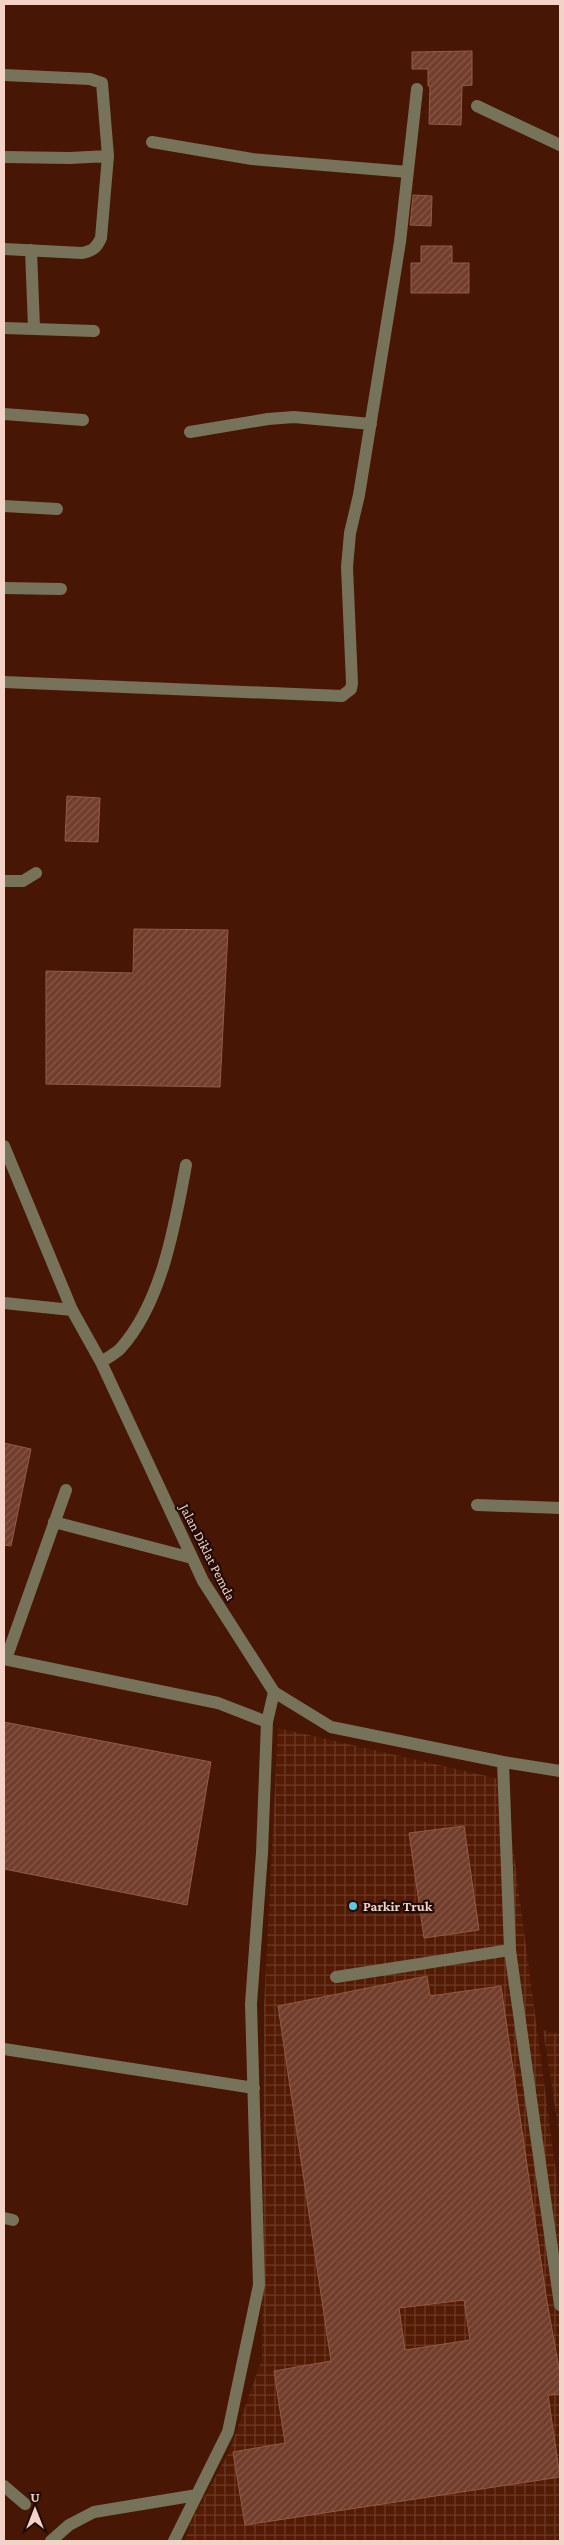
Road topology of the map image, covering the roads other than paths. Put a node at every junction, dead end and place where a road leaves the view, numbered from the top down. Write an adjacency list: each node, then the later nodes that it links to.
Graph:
1 (4, 75): 6 (street)
2 (417, 90): 8 (street)
3 (477, 106): 5 (street)
4 (152, 142): 8 (street)
5 (560, 145)
6 (108, 156): 7 (street); 10 (street)
7 (4, 157)
8 (408, 172): 16 (street)
9 (4, 249): 10 (street)
10 (30, 250): 11 (street)
11 (34, 327): 12 (street); 13 (street)
12 (4, 328)
13 (94, 331)
14 (4, 414): 15 (street)
15 (83, 420)
16 (370, 424): 17 (street); 22 (street)
17 (190, 432)
18 (4, 506): 19 (street)
19 (58, 509)
20 (4, 588): 21 (street)
21 (61, 589)
22 (4, 682)
23 (36, 873): 24 (street)
24 (4, 881)
25 (4, 1146): 28 (street, Jalan Diklat Pemda)
26 (186, 1165): 29 (street)
27 (4, 1303): 28 (street)
28 (72, 1310): 29 (street, Jalan Diklat Pemda)
29 (101, 1362): 34 (street, Jalan Diklat Pemda)
30 (66, 1490): 33 (street)
31 (477, 1505): 32 (street)
32 (560, 1508)
33 (54, 1522): 34 (street); 35 (street)
34 (192, 1558): 36 (street, Jalan Diklat Pemda)
35 (5, 1659): 37 (street)
36 (274, 1692): 37 (street); 38 (street, Jalan Diklat Pemda)
37 (266, 1722): 43 (street)
38 (503, 1762): 39 (street, Jalan Diklat Pemda); 40 (street)
39 (560, 1771)
40 (510, 1950): 41 (street); 44 (street)
41 (336, 1976)
42 (4, 2049): 43 (street)
43 (254, 2088): 46 (street)
44 (560, 2305)
45 (4, 2486): 47 (street)
46 (197, 2495): 48 (street); 49 (street)
47 (26, 2504)
48 (51, 2541)
49 (174, 2541)

